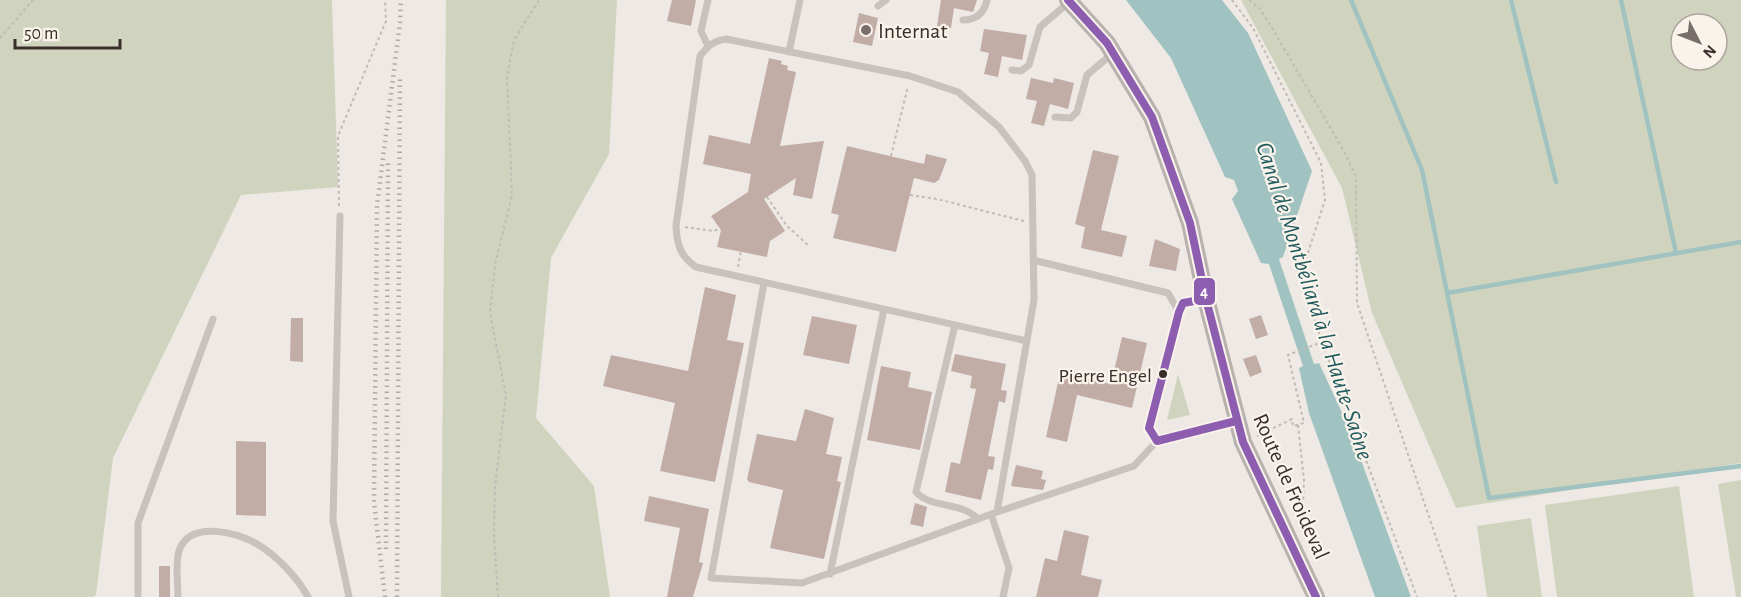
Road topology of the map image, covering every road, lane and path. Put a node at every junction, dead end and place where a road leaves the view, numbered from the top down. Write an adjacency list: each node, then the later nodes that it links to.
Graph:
1 (33, 0): 13 (path)
2 (385, 0): 23 (path)
3 (539, 0): 51 (path)
4 (708, 0): 14 (lane)
5 (800, 0): 15 (lane)
6 (886, 0): 11 (lane)
7 (987, 0): 12 (lane)
8 (1232, 0): 38 (path)
9 (1249, 0): 55 (path)
10 (1069, 1): 16 (street, Route de Froideval); 17 (lane)
11 (878, 6)
12 (963, 20)
13 (0, 38)
14 (708, 46): 15 (lane); 25 (lane)
15 (789, 52): 18 (lane)
16 (1113, 53): 19 (lane); 32 (street, Route de Froideval)
17 (1012, 70)
18 (910, 76): 20 (path); 24 (lane)
19 (1055, 117)
20 (891, 156)
21 (910, 195): 24 (path)
22 (767, 197): 27 (path)
23 (340, 216): 50 (lane)
24 (1033, 223): 29 (lane)
25 (676, 226): 26 (path); 30 (lane)
26 (720, 228)
27 (809, 246)
28 (741, 250): 30 (path)
29 (1033, 260): 34 (lane); 37 (lane)
30 (736, 276): 31 (lane)
31 (764, 283): 33 (lane); 46 (lane)
32 (1206, 299): 34 (lane); 39 (street, Route de Froideval)
33 (884, 309): 36 (lane); 46 (lane)
34 (1179, 312): 41 (lane)
35 (213, 319): 47 (lane)
36 (955, 325): 37 (lane); 44 (lane)
37 (1027, 341): 43 (lane)
38 (1322, 342): 40 (path); 54 (path)
39 (1236, 421): 41 (lane); 42 (street, Route de Froideval)
40 (1298, 425): 42 (path); 45 (path)
41 (1157, 441): 43 (lane)
42 (1243, 442): 45 (street, Route de Froideval)
43 (994, 513): 44 (lane); 52 (lane)
44 (978, 519): 46 (lane)
45 (1289, 542): 53 (street, Route de Froideval)
46 (830, 574)
47 (138, 597)
48 (178, 597): 49 (lane)
49 (308, 597)
50 (350, 597)
51 (498, 597)
52 (1003, 597)
53 (1316, 597)
54 (1417, 597)
55 (1456, 597)

